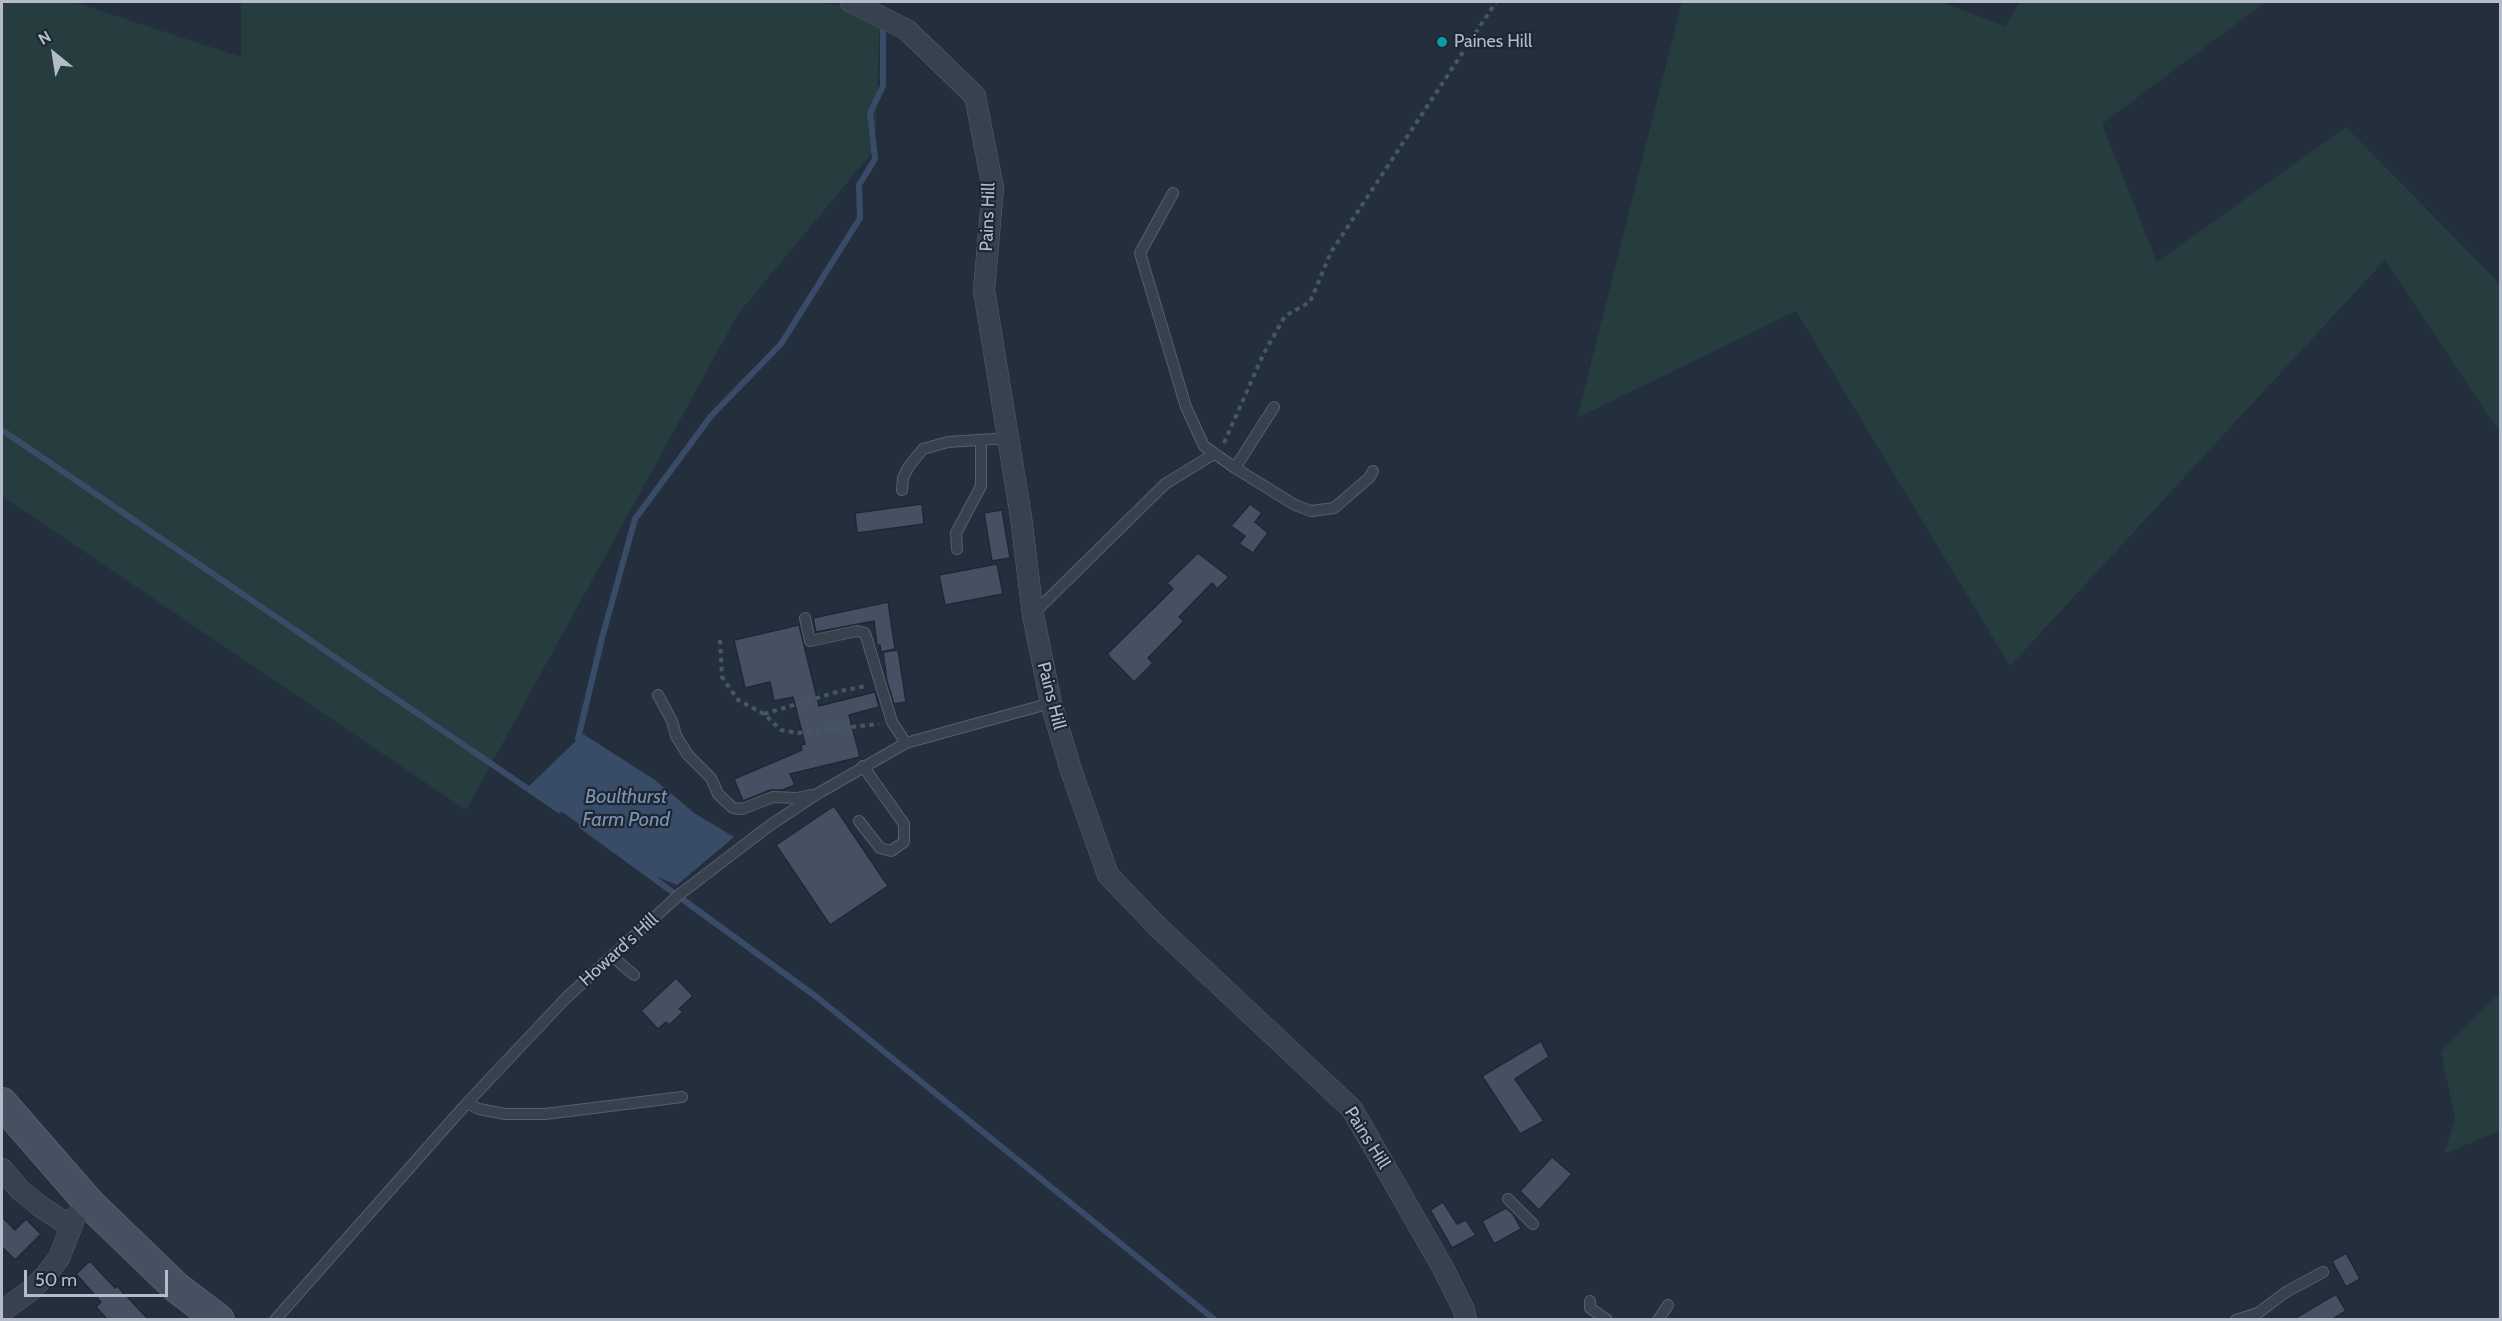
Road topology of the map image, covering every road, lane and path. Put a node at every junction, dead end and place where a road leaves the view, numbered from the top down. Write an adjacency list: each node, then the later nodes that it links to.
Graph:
1 (851, 2): 5 (street, Pains Hill)
2 (1496, 2): 7 (path)
3 (1173, 194): 7 (lane)
4 (1274, 407): 8 (lane)
5 (1008, 438): 6 (lane); 12 (street, Pains Hill)
6 (981, 440): 10 (lane); 11 (lane)
7 (1214, 454): 8 (lane); 12 (lane)
8 (1235, 468): 9 (lane)
9 (1373, 471)
10 (902, 490)
11 (957, 549)
12 (1033, 615): 17 (street, Pains Hill)
13 (805, 618): 15 (lane)
14 (720, 640): 18 (path)
15 (879, 684): 18 (path); 19 (lane)
16 (658, 695): 22 (lane)
17 (1052, 703): 20 (lane, Howard's Hill); 39 (street, Pains Hill)
18 (764, 714): 19 (path)
19 (892, 723): 20 (lane)
20 (906, 743): 21 (lane, Howard's Hill)
21 (863, 766): 22 (lane, Howard's Hill); 23 (lane)
22 (817, 794): 24 (lane, Howard's Hill)
23 (859, 821)
24 (613, 957): 25 (lane); 28 (lane, Howard's Hill)
25 (634, 975)
26 (682, 1097): 28 (lane)
27 (2, 1103): 31 (street)
28 (467, 1103): 38 (lane, Howard's Hill)
29 (2, 1169): 31 (street)
30 (1508, 1199): 32 (lane)
31 (80, 1215): 36 (street); 37 (street)
32 (1533, 1224)
33 (2323, 1272): 42 (lane)
34 (1590, 1301): 40 (lane)
35 (1668, 1305): 41 (lane)
36 (2, 1311)
37 (219, 1320)
38 (275, 1320)
39 (1466, 1320)
40 (1607, 1320)
41 (1658, 1320)
42 (2236, 1320)

